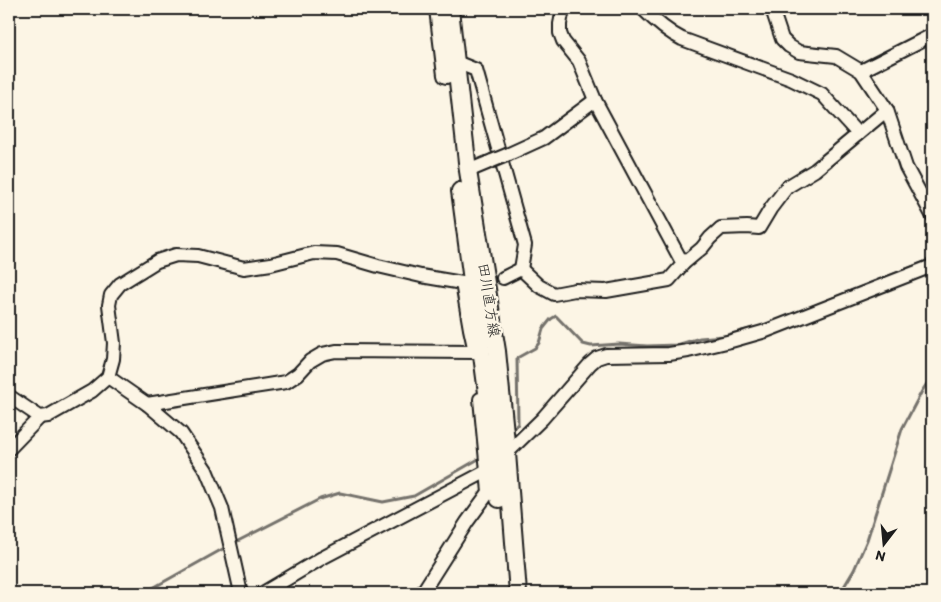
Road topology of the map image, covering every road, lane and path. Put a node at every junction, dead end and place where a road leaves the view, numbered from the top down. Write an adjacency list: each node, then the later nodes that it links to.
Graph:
1 (438, 9): 29 (main road, 田川直方線)
2 (450, 9): 7 (main road, 田川直方線)
3 (563, 9): 9 (street)
4 (643, 9): 11 (street)
5 (769, 9): 8 (street)
6 (932, 36): 8 (street)
7 (456, 62): 12 (main road, 田川直方線); 16 (street)
8 (861, 71): 10 (street)
9 (595, 100): 12 (street, bridge); 14 (street)
10 (887, 110): 11 (street); 13 (street)
11 (858, 134): 14 (street)
12 (468, 171): 24 (main road, 田川直方線)
13 (932, 215)
14 (683, 264): 16 (street)
15 (932, 266): 24 (street)
16 (521, 269): 17 (street)
17 (503, 278)
18 (476, 352): 19 (street); 21 (street); 25 (street)
19 (108, 377): 21 (street); 22 (street)
20 (9, 396): 22 (street)
21 (147, 404): 26 (street)
22 (40, 417): 23 (street)
23 (9, 449)
24 (506, 453): 30 (main road, 田川直方線)
25 (487, 471): 27 (street); 28 (street)
26 (240, 593)
27 (263, 593)
28 (422, 593)
29 (507, 593)
30 (518, 593)

